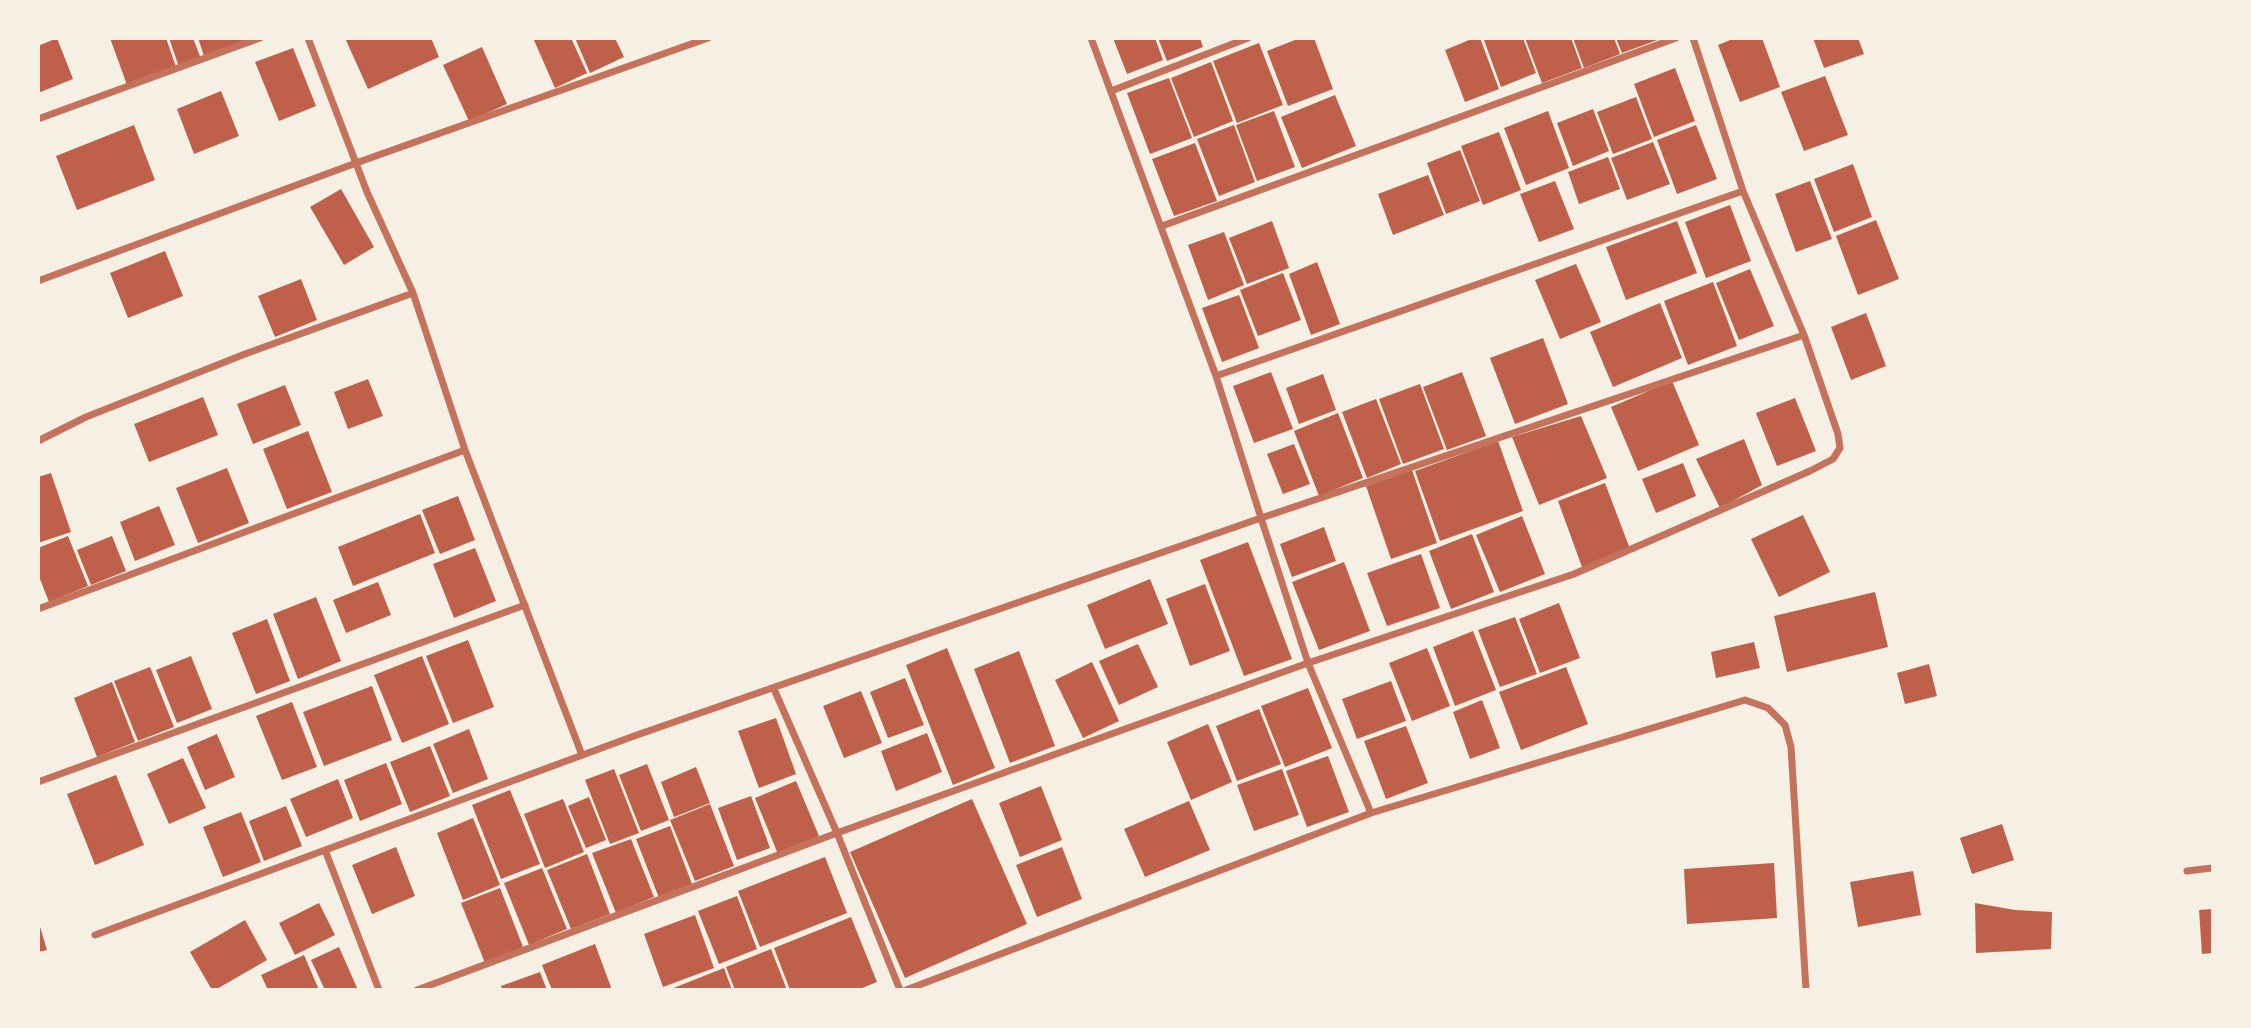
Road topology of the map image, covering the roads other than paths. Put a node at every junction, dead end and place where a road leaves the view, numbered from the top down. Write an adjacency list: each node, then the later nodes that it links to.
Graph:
1 (260, 38): 9 (street)
2 (308, 38): 10 (street)
3 (708, 38): 10 (street)
4 (1091, 38): 8 (street)
5 (1248, 38): 8 (street)
6 (1676, 38): 12 (street)
7 (1693, 38): 11 (street)
8 (1111, 91): 12 (street)
9 (38, 119)
10 (356, 163): 13 (street); 14 (street)
11 (1743, 191): 15 (street); 16 (street)
12 (1162, 226): 16 (street)
13 (38, 281)
14 (413, 293): 17 (street); 18 (street)
15 (1804, 335): 19 (street); 22 (street)
16 (1216, 376): 19 (street)
17 (38, 441)
18 (465, 450): 20 (street); 21 (street)
19 (1261, 518): 22 (street); 23 (street)
20 (525, 605): 24 (street); 25 (street)
21 (38, 609)
22 (1308, 663): 26 (street); 27 (street)
23 (774, 689): 24 (street); 27 (street)
24 (582, 755): 28 (street)
25 (38, 782)
26 (1371, 813): 35 (street); 36 (street)
27 (837, 832): 33 (street); 34 (street)
28 (325, 850): 31 (street); 32 (street)
29 (2213, 868): 30 (street)
30 (2187, 871)
31 (95, 935)
32 (379, 989)
33 (417, 989)
34 (900, 989)
35 (906, 989)
36 (1806, 989)

